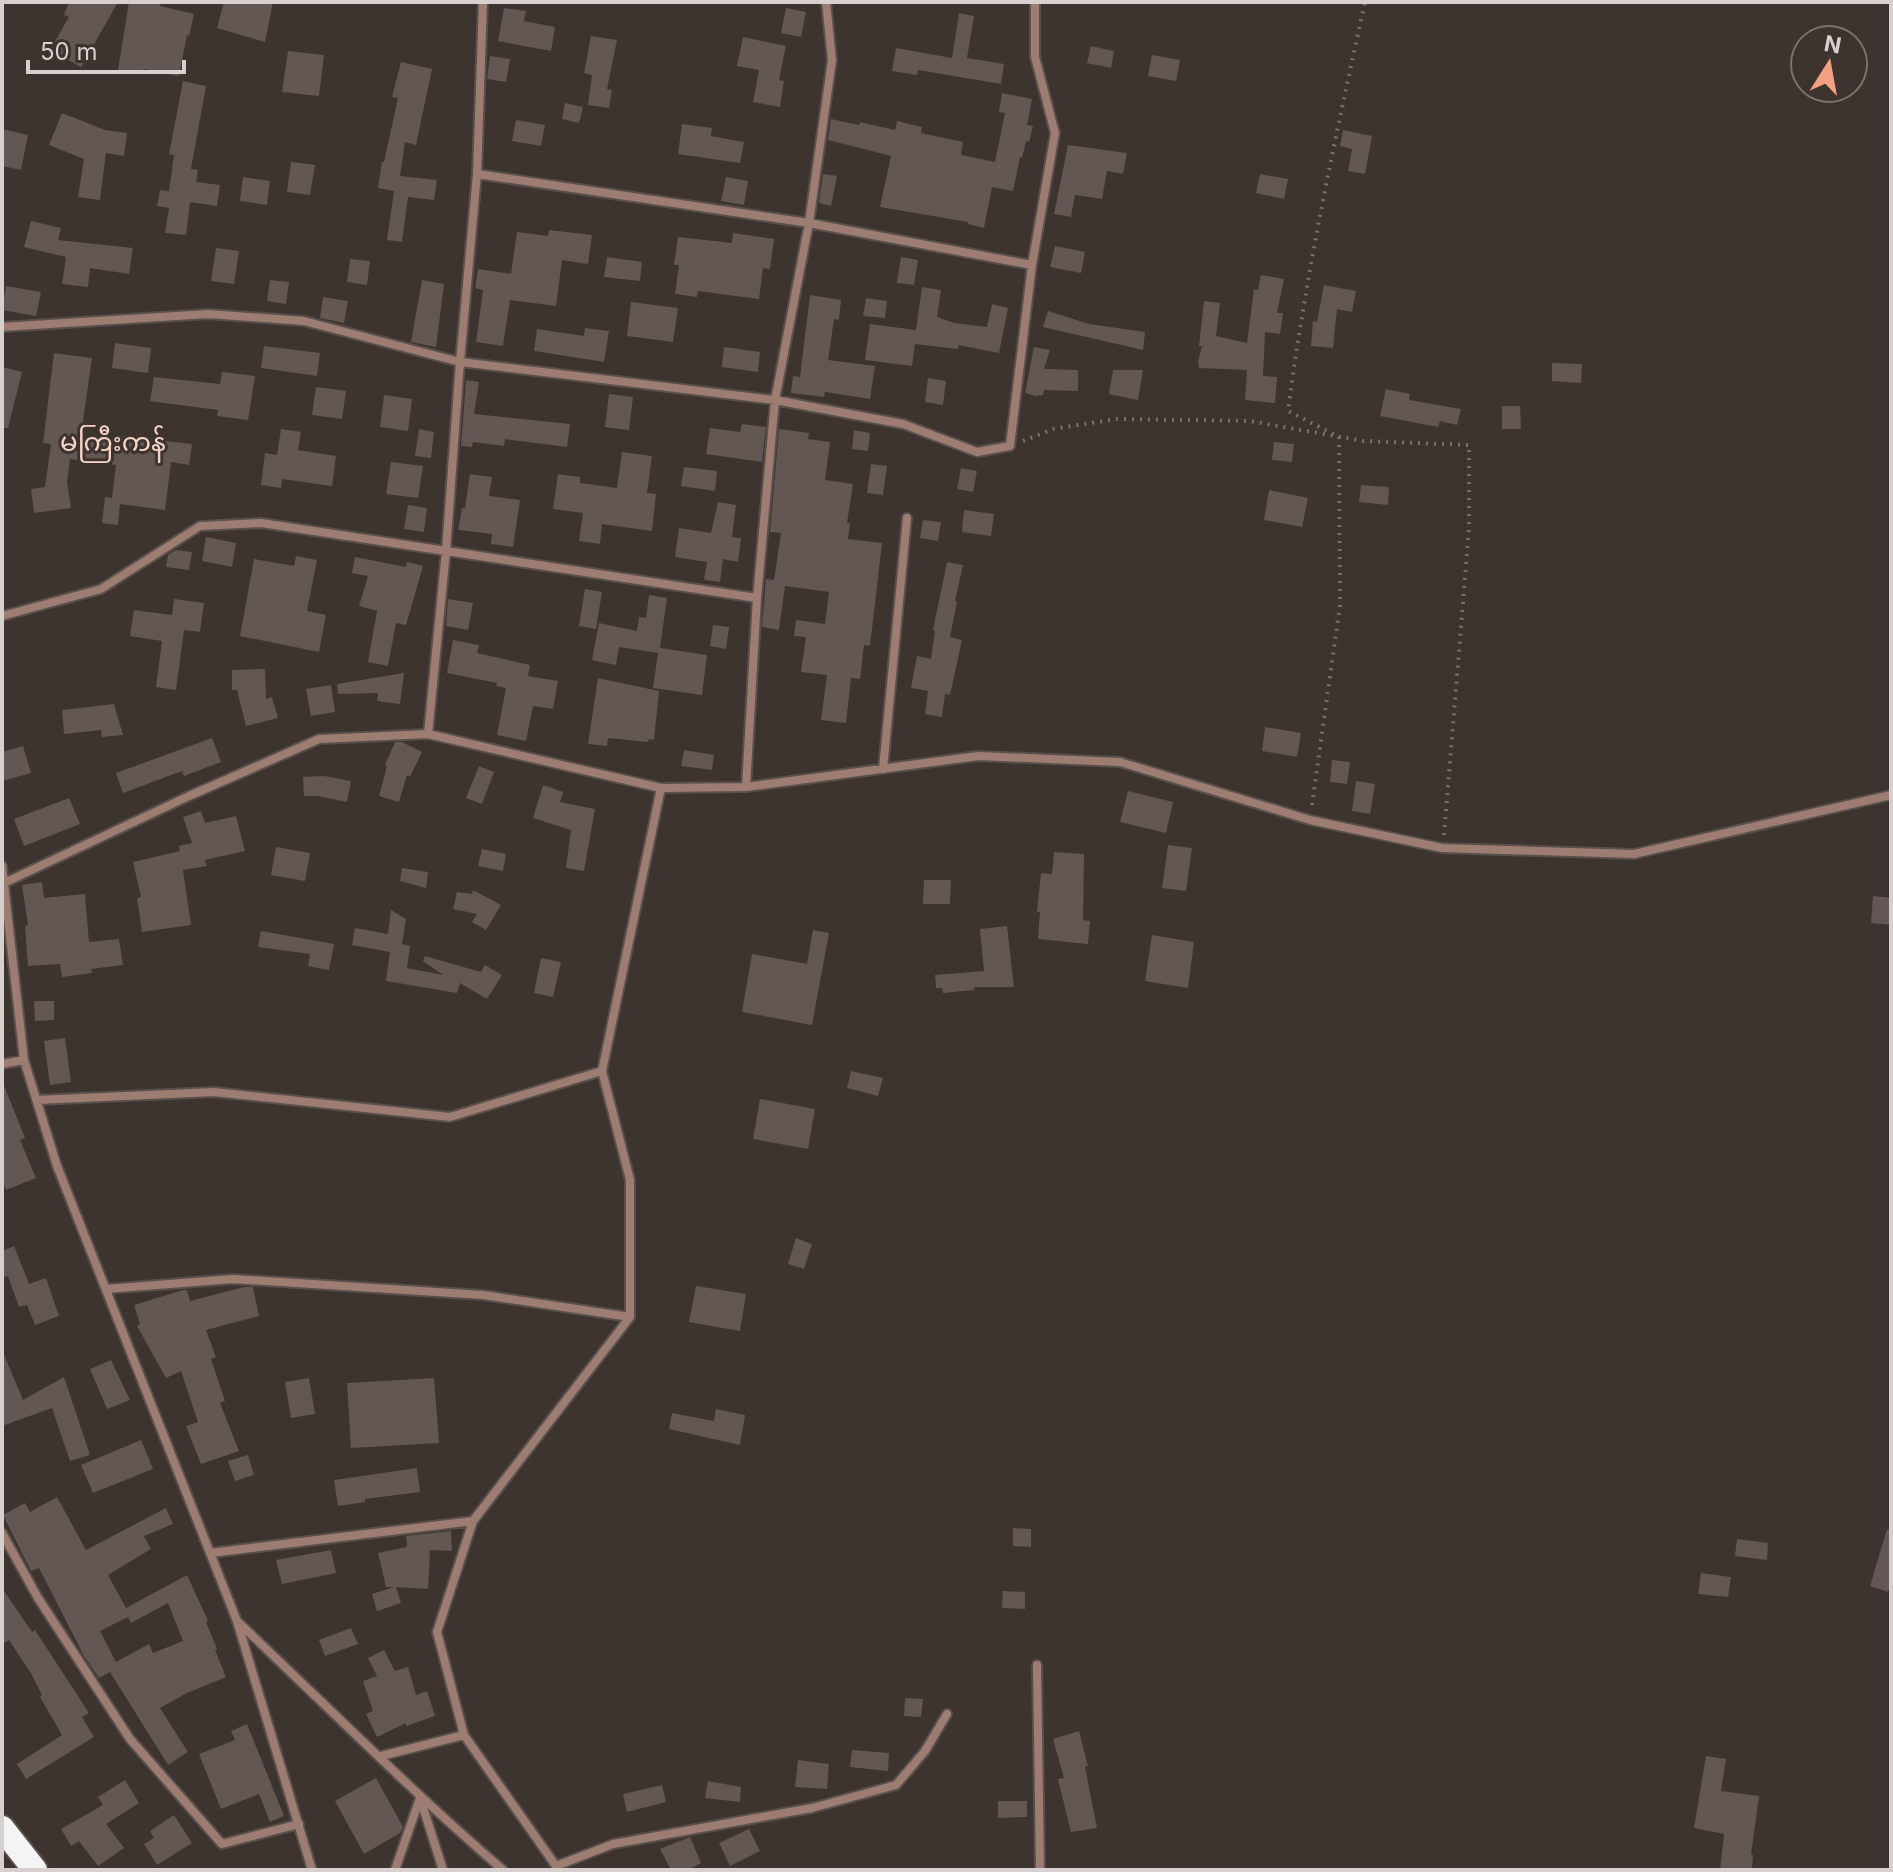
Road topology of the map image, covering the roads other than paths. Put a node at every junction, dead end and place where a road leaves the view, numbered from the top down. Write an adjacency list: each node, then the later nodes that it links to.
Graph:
1 (483, 2): 4 (street)
2 (826, 2): 5 (street)
3 (1035, 2): 6 (street)
4 (477, 174): 5 (street); 8 (street)
5 (809, 223): 6 (street); 9 (street)
6 (1032, 265): 9 (street)
7 (2, 327): 8 (street)
8 (460, 362): 9 (street); 11 (street)
9 (775, 400): 12 (street)
10 (907, 518): 15 (street)
11 (446, 551): 12 (street); 13 (street); 14 (street)
12 (757, 598): 16 (street)
13 (2, 616)
14 (428, 734): 17 (street); 20 (street)
15 (883, 769): 16 (street); 18 (street)
16 (746, 787): 17 (street)
17 (661, 788): 23 (street)
18 (1891, 795)
19 (2, 866): 20 (street)
20 (4, 883): 21 (street)
21 (24, 1060): 22 (street); 24 (street)
22 (2, 1064)
23 (602, 1071): 24 (street); 26 (street)
24 (37, 1100): 25 (street)
25 (106, 1289): 26 (street); 29 (street)
26 (630, 1317): 27 (street)
27 (473, 1521): 29 (street); 33 (street)
28 (2, 1533): 36 (street)
29 (210, 1553): 30 (street)
30 (237, 1621): 34 (street); 36 (street)
31 (1037, 1665): 44 (street)
32 (947, 1714): 38 (street)
33 (464, 1735): 34 (street); 38 (street)
34 (381, 1756): 35 (street)
35 (420, 1798): 41 (street); 42 (street); 43 (street)
36 (299, 1824): 40 (street)
37 (2, 1828): 39 (highway)
38 (556, 1868)
39 (35, 1870)
40 (312, 1870)
41 (395, 1870)
42 (443, 1870)
43 (503, 1870)
44 (1040, 1870)

